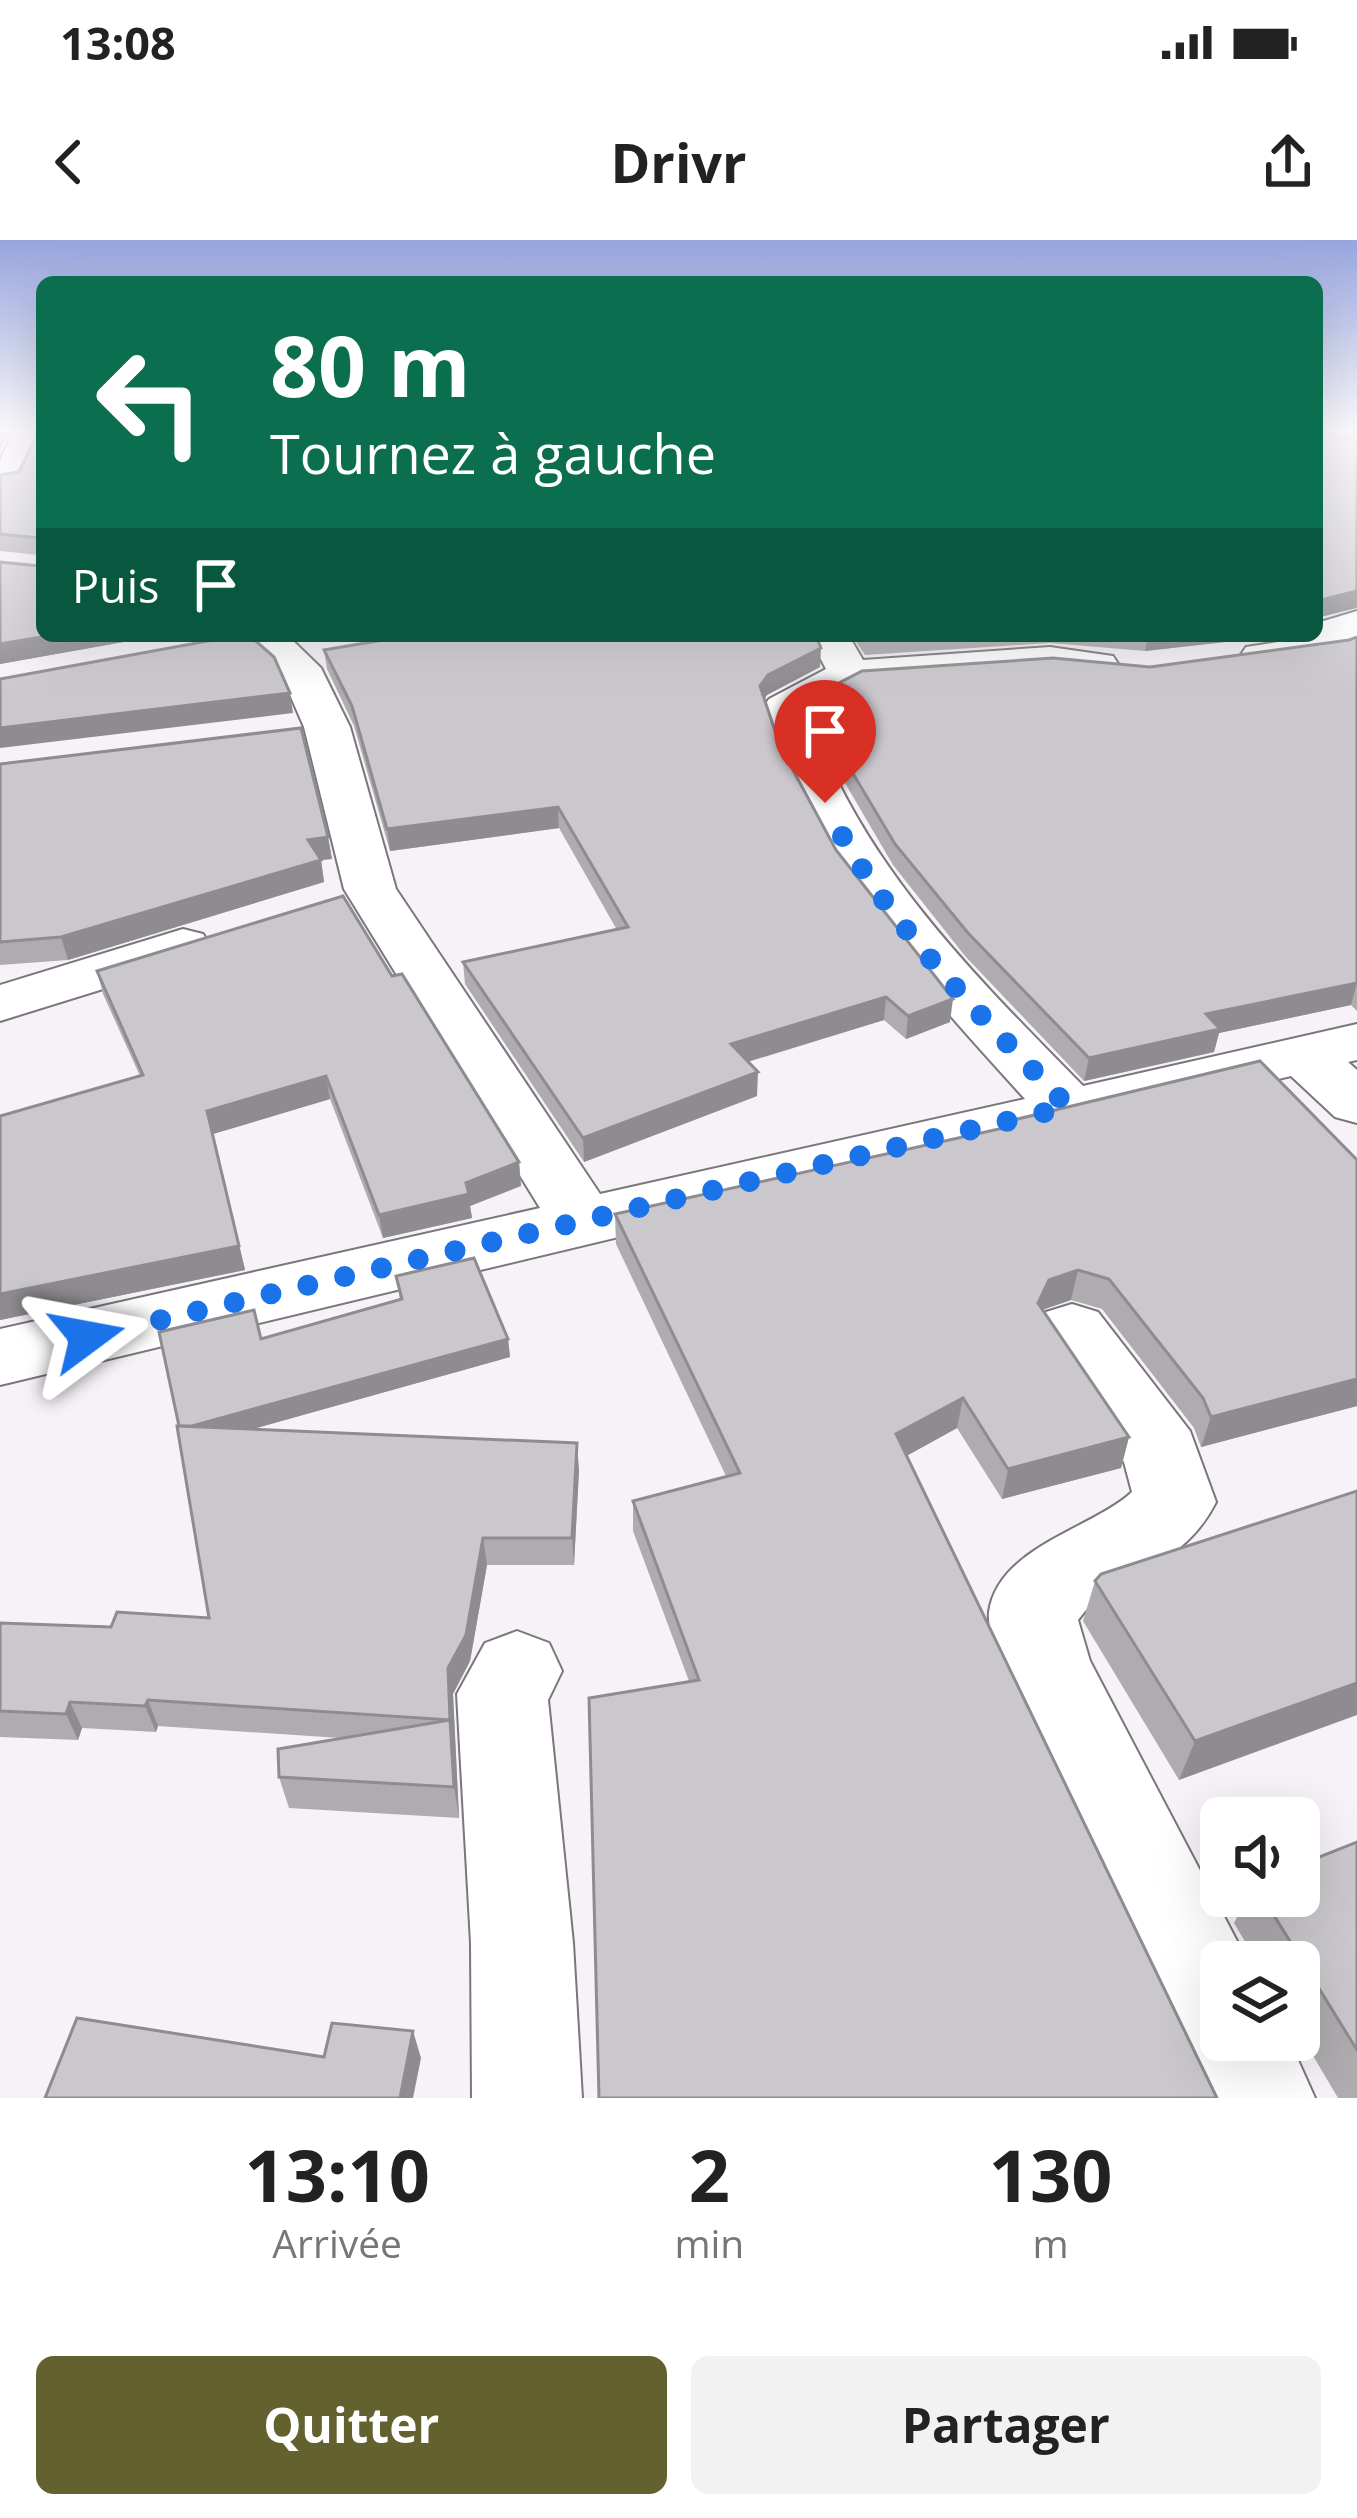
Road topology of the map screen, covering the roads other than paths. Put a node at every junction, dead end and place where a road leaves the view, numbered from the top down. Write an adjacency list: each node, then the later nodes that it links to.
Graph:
1 (1310, 642): 4 (street)
2 (273, 644): 11 (street)
3 (839, 655): 5 (street); 10 (street)
4 (1223, 662)
5 (1145, 669)
6 (223, 934): 7 (street)
7 (0, 1004)
8 (1330, 1048): 9 (street); 10 (street)
9 (1357, 1103)
10 (1068, 1107): 11 (street)
11 (583, 1222): 13 (street)
12 (1072, 1331): 15 (street)
13 (0, 1357)
14 (517, 1671): 17 (street)
15 (1200, 1978)
16 (1242, 2061): 18 (street)
17 (527, 2098)
18 (1260, 2098)

